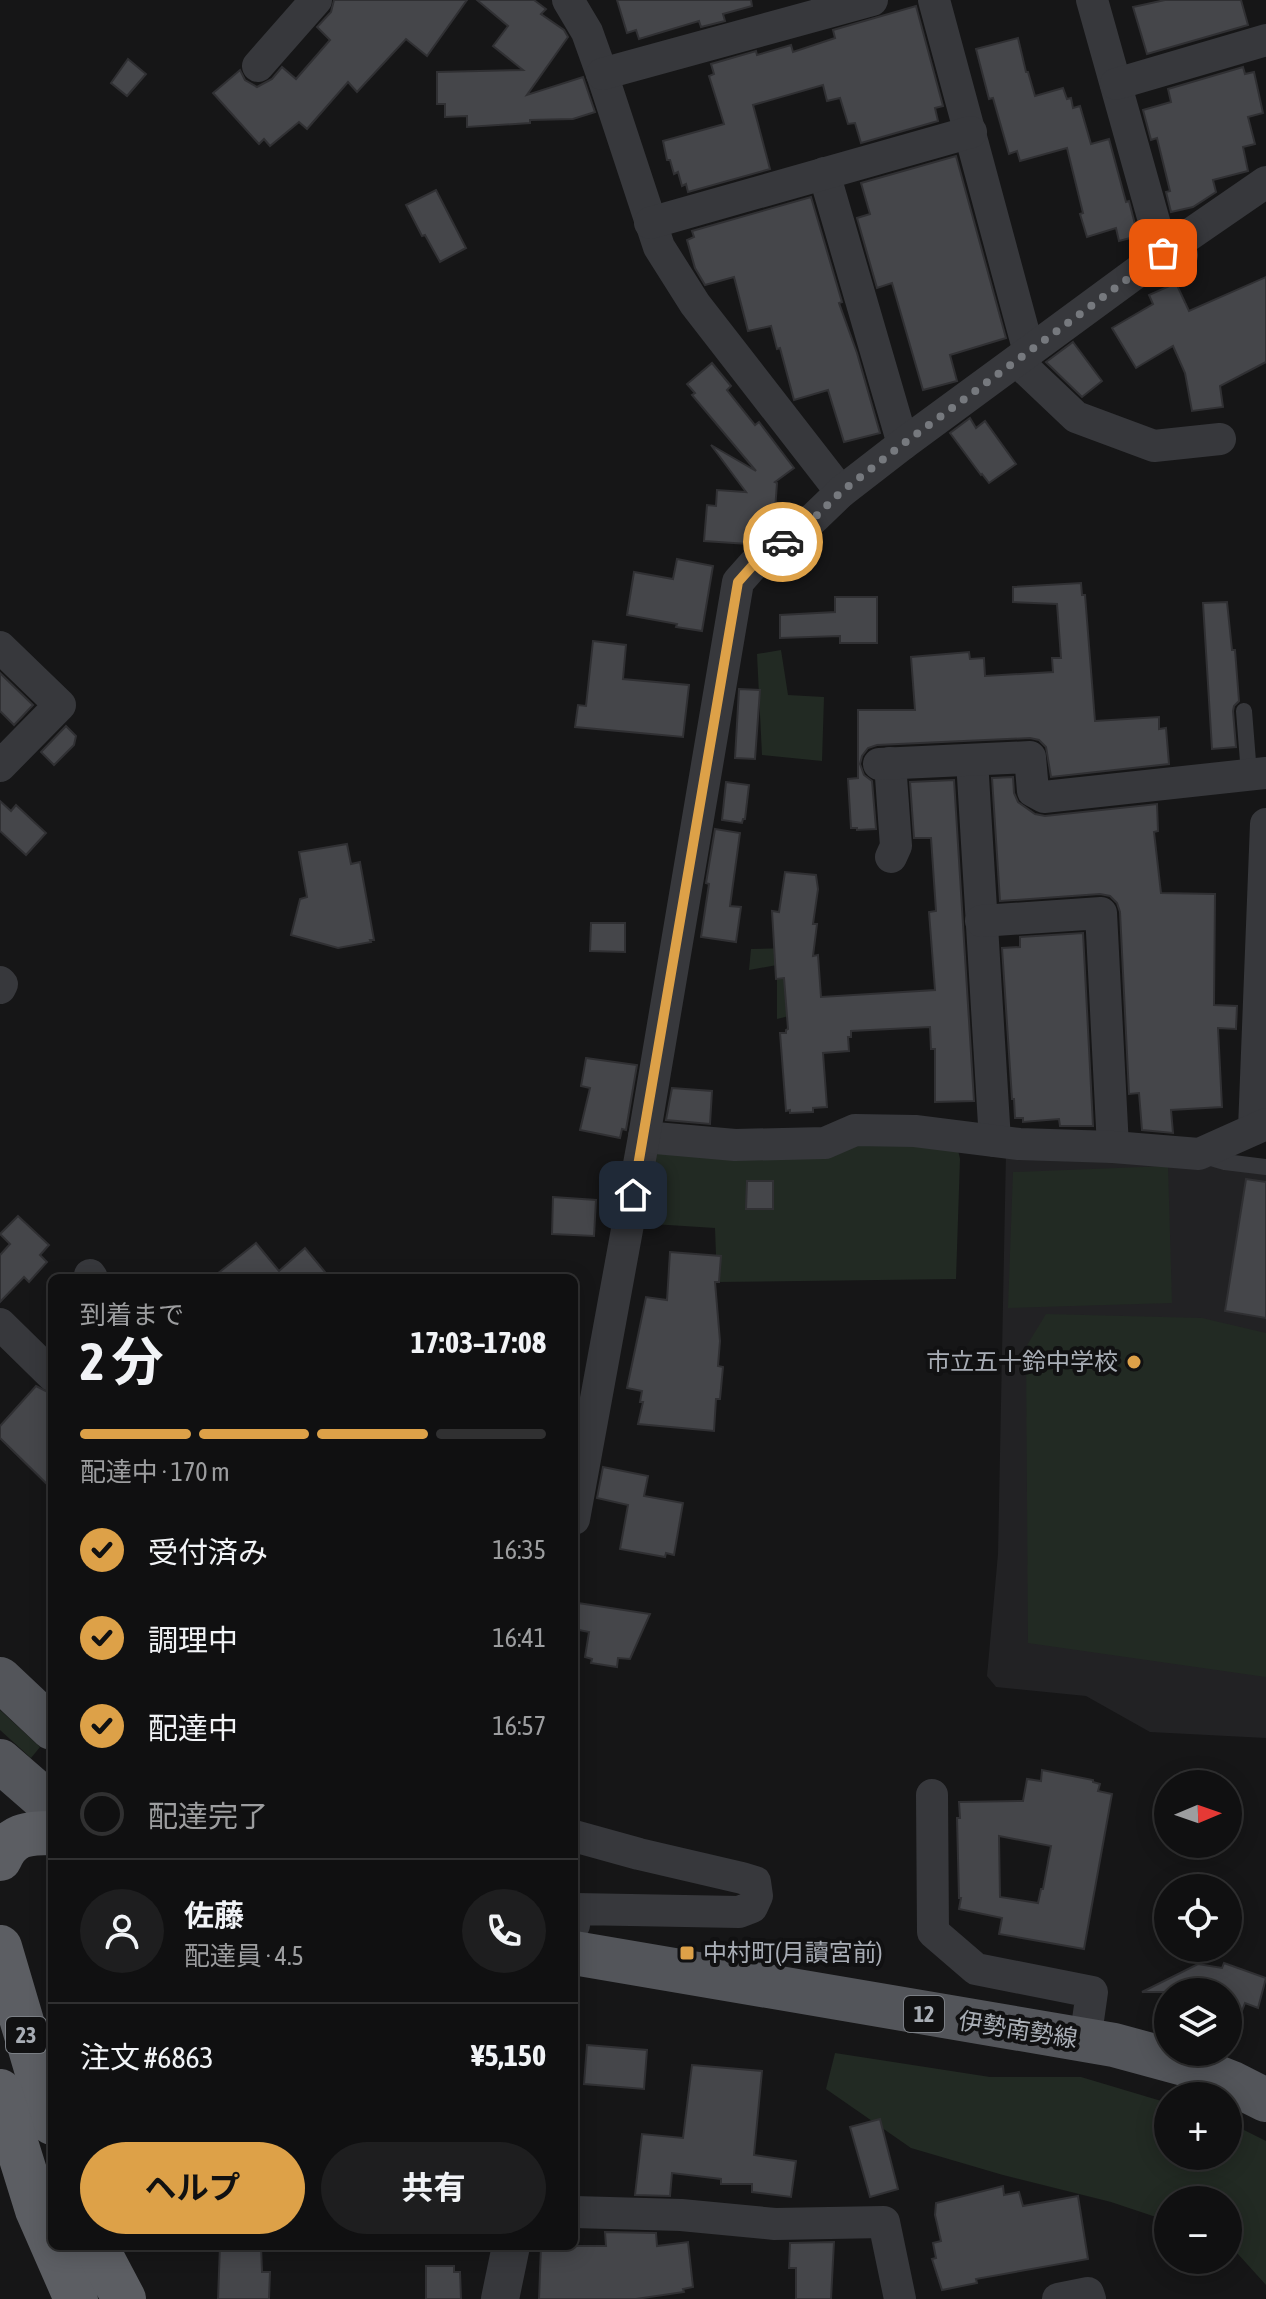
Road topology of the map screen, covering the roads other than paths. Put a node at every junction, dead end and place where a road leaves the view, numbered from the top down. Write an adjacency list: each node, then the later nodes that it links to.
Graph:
1 (316, 0): 7 (street)
2 (568, 0): 8 (street)
3 (872, 0): 8 (street)
4 (934, 0): 10 (street)
5 (1092, 0): 9 (street)
6 (1266, 40): 9 (street)
7 (258, 66)
8 (602, 74): 14 (street)
9 (1116, 84): 15 (street)
10 (971, 132): 11 (street); 16 (street)
11 (824, 173): 14 (street); 18 (street)
12 (1266, 182): 15 (street)
13 (1266, 207): 15 (street)
14 (650, 223): 19 (street)
15 (1163, 253): 16 (street)
16 (1023, 356): 17 (street); 18 (street)
17 (1220, 439)
18 (903, 444): 19 (street)
19 (841, 492): 29 (street)
20 (0, 647): 23 (street)
21 (1244, 711): 24 (lane)
22 (972, 760): 24 (street); 26 (street); 27 (street)
23 (0, 766)
24 (1258, 773)
25 (1266, 824): 28 (street)
26 (891, 857)
27 (981, 921): 30 (street); 31 (street)
28 (1260, 1126): 32 (street)
29 (644, 1137): 30 (street); 36 (street)
30 (995, 1141): 31 (street)
31 (1113, 1147): 32 (street)
32 (1199, 1154): 33 (lane)
33 (1266, 1167)
34 (0, 1324): 35 (street)
35 (48, 1371)
36 (578, 1497)
37 (0, 1679): 38 (main road)
38 (48, 1724)
39 (0, 1761): 41 (main road)
40 (932, 1795): 48 (street)
41 (48, 1803)
42 (48, 1833): 44 (highway)
43 (578, 1837): 45 (street)
44 (0, 1859)
45 (578, 1909)
46 (0, 1947): 51 (highway, 23)
47 (578, 1954): 48 (main road, 伊勢南勢線 / 12)
48 (1085, 2041): 50 (main road, 伊勢南勢線 / 12)
49 (0, 2091): 53 (highway)
50 (1266, 2100)
51 (48, 2109)
52 (578, 2212): 60 (street)
53 (48, 2235)
54 (55, 2250): 57 (highway)
55 (98, 2250): 58 (highway)
56 (510, 2250): 59 (street)
57 (76, 2299)
58 (124, 2299)
59 (500, 2299)
60 (900, 2299)
61 (1058, 2299): 62 (street)
62 (1090, 2299)

